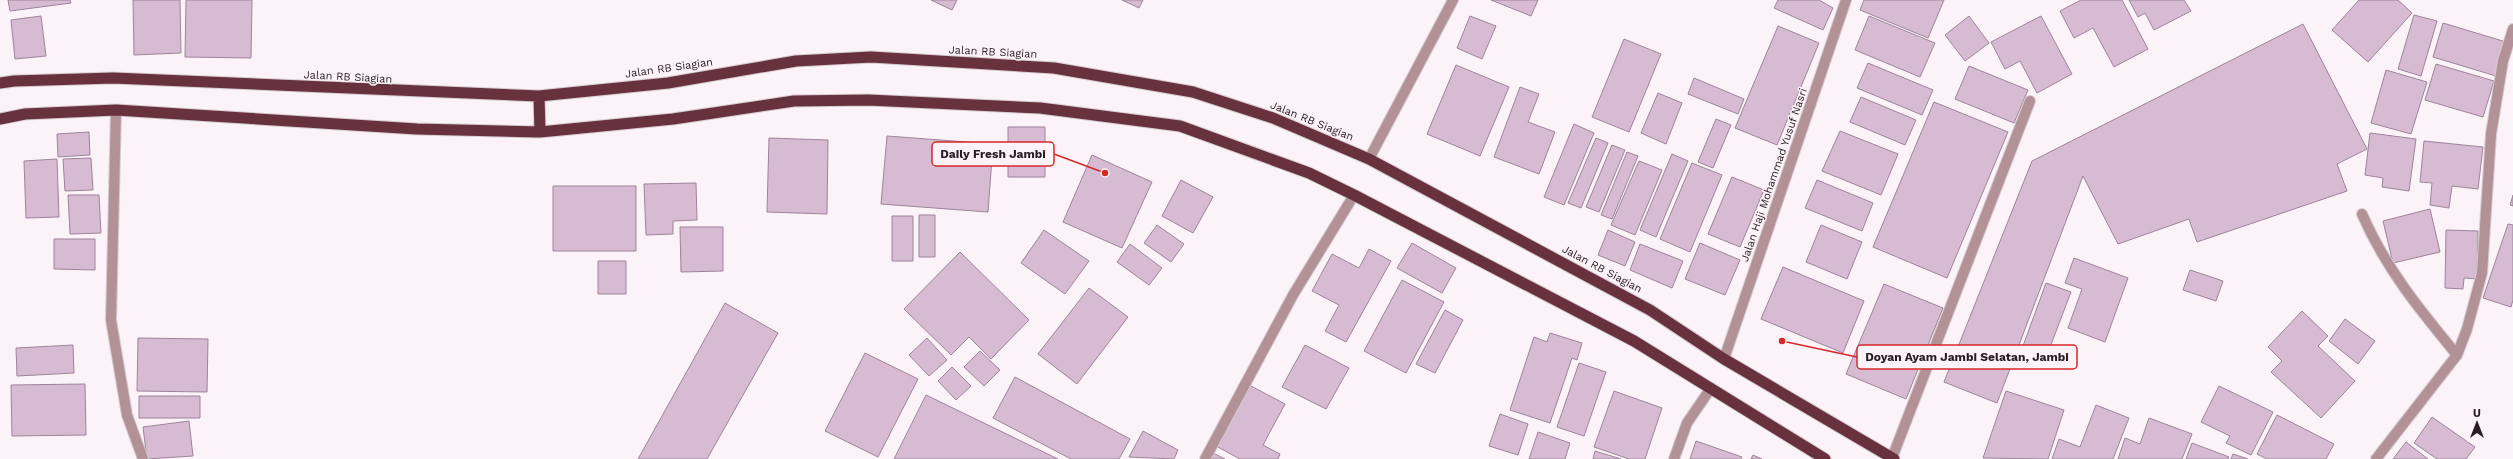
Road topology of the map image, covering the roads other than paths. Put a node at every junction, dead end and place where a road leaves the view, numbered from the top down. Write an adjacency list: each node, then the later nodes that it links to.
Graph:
1 (1453, 0): 10 (street)
2 (1846, 0): 14 (street, Jalan Haji Mohammad Yusuf Nasri)
3 (2513, 29): 13 (street)
4 (0, 83): 5 (highway, Jalan RB Siagian)
5 (539, 96): 9 (highway); 10 (highway, Jalan RB Siagian)
6 (2030, 101): 16 (street)
7 (116, 110): 8 (highway); 9 (highway); 17 (street)
8 (0, 119)
9 (540, 132): 11 (highway)
10 (1369, 159): 14 (highway, Jalan RB Siagian)
11 (1354, 195): 15 (highway); 18 (street)
12 (2362, 214): 13 (street)
13 (2457, 356): 21 (street)
14 (1724, 359): 16 (highway, Jalan RB Siagian)
15 (1712, 388): 19 (street); 20 (highway)
16 (1893, 458)
17 (143, 459)
18 (1204, 459)
19 (1674, 459)
20 (1825, 459)
21 (2376, 459)

